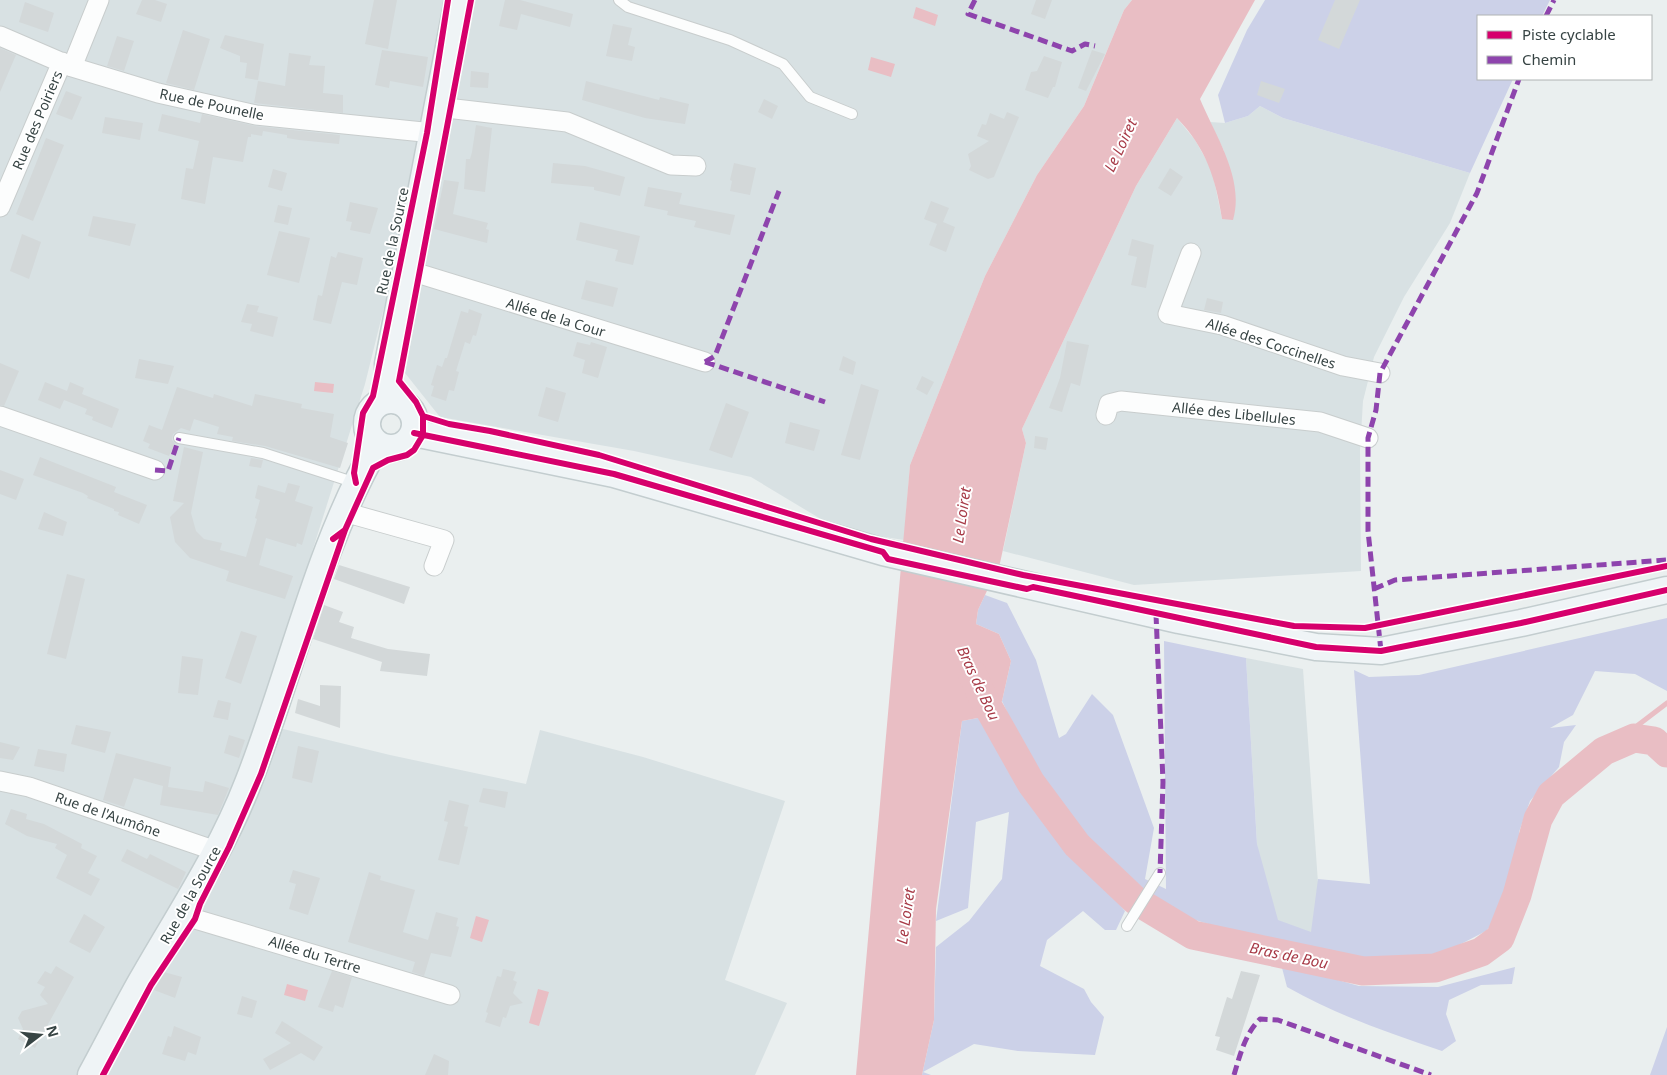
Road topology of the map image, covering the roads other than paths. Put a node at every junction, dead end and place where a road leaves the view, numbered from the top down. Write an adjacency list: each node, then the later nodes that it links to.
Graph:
1 (99, 0): 5 (street, Rue des Poiriers)
2 (458, 0): 6 (street, Rue de la Source)
3 (619, 0): 7 (lane)
4 (0, 36): 5 (street, Rue de Pounelle)
5 (67, 65): 8 (street, Rue de Pounelle); 10 (street, Rue des Poiriers)
6 (438, 107): 8 (street, Rue de la Source); 9 (street)
7 (852, 114)
8 (433, 133): 12 (street, Rue de la Source)
9 (696, 166)
10 (0, 206)
11 (1191, 253): 14 (street, Allée des Coccinelles)
12 (406, 270): 13 (street, Allée de la Cour); 15 (street, Rue de la Source)
13 (705, 362)
14 (1380, 373)
15 (389, 400): 18 (street); 21 (street)
16 (1106, 415): 20 (street, Allée des Libellules)
17 (0, 416): 22 (street)
18 (414, 433): 21 (street); 26 (street)
19 (179, 438): 23 (lane)
20 (1368, 438)
21 (377, 444): 23 (street, Rue de la Source)
22 (155, 470)
23 (356, 484): 24 (street, Rue de la Source)
24 (344, 512): 25 (street); 28 (street, Rue de la Source)
25 (434, 566)
26 (1667, 590)
27 (0, 781): 28 (street, Rue de l'Aumône)
28 (216, 851): 30 (street, Rue de la Source)
29 (1160, 873): 31 (lane)
30 (185, 908): 32 (street, Allée du Tertre); 33 (street, Rue de la Source)
31 (1127, 926)
32 (450, 995)
33 (91, 1075)

